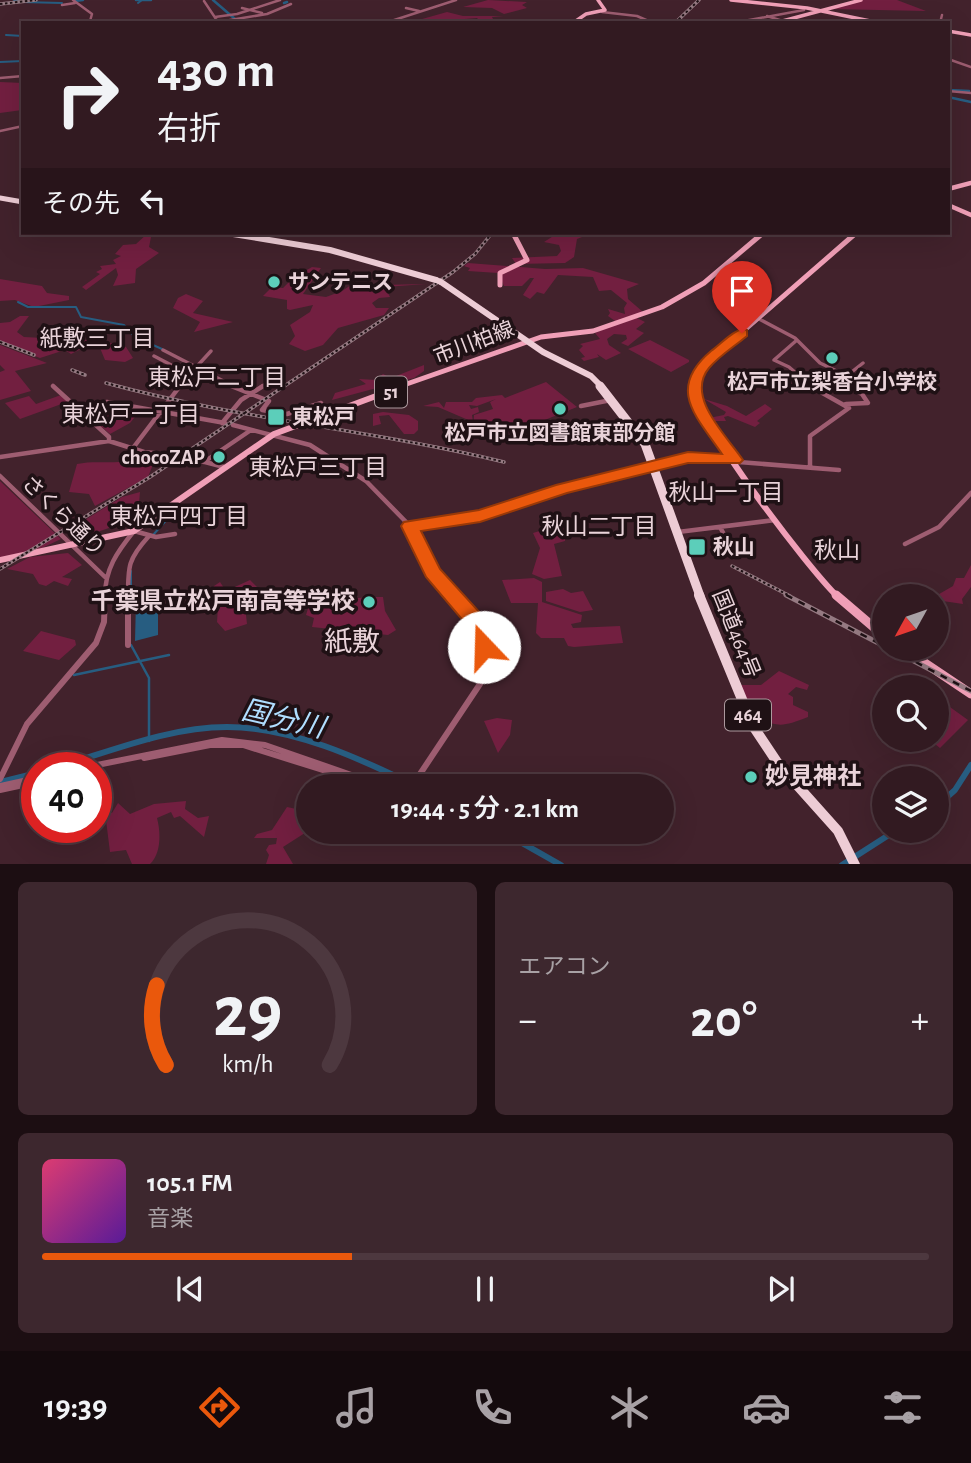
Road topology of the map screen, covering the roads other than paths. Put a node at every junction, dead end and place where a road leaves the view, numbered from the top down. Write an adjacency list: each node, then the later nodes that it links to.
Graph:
1 (267, 0): 9 (street)
2 (280, 0): 9 (street)
3 (456, 0): 16 (street)
4 (598, 0): 17 (main road)
5 (731, 0): 15 (main road)
6 (861, 0): 15 (main road)
7 (74, 1): 10 (street); 22 (street)
8 (204, 1): 21 (street)
9 (275, 2): 13 (street); 18 (street)
10 (62, 5)
11 (242, 8): 13 (street)
12 (406, 8): 16 (street)
13 (248, 10): 18 (street); 21 (street)
14 (804, 10): 20 (street)
15 (820, 11): 29 (main road); 30 (main road)
16 (421, 12): 25 (street)
17 (602, 12): 26 (main road); 27 (street)
18 (266, 14): 24 (street)
19 (942, 15): 31 (street)
20 (764, 16): 28 (street); 29 (street)
21 (214, 17): 23 (street)
22 (90, 21)
23 (217, 21)
24 (224, 21)
25 (392, 21)
26 (576, 21)
27 (648, 21)
28 (742, 21)
29 (782, 21)
30 (870, 21)
31 (940, 21)
32 (950, 31): 33 (main road)
33 (971, 35)
34 (950, 60): 35 (street)
35 (971, 67)
36 (21, 76): 37 (street)
37 (0, 78)
38 (950, 90): 39 (street)
39 (971, 93)
40 (21, 126): 41 (street)
41 (0, 131)
42 (971, 183): 43 (main road)
43 (950, 188)
44 (0, 198): 45 (highway)
45 (21, 202)
46 (950, 206): 47 (main road)
47 (971, 215)
48 (252, 235): 55 (highway, 国道464号 / 464)
49 (514, 235): 52 (main road)
50 (761, 235): 55 (main road, 市川柏線 / 51)
51 (854, 235): 53 (main road)
52 (500, 285)
53 (759, 319): 54 (street); 78 (main road)
54 (797, 340): 63 (street); 68 (street)
55 (528, 342): 66 (highway, 国道464号 / 464); 74 (main road, 市川柏線 / 51)
56 (163, 350): 61 (street)
57 (211, 351): 61 (street)
58 (153, 356): 60 (street)
59 (863, 363): 63 (street)
60 (177, 368)
61 (195, 368): 65 (street); 71 (street)
62 (280, 374): 65 (street)
63 (847, 376): 68 (street)
64 (53, 387): 70 (street)
65 (248, 395): 67 (street); 71 (street)
66 (613, 400): 69 (street); 80 (highway, 国道464号 / 464)
67 (321, 403)
68 (845, 404): 82 (street)
69 (581, 406)
70 (79, 409): 71 (street); 75 (street)
71 (159, 410): 76 (street)
72 (233, 425): 73 (street)
73 (252, 429): 74 (street); 79 (street)
74 (274, 434): 81 (main road, 市川柏線 / 51); 87 (street)
75 (109, 441): 76 (street); 77 (street)
76 (133, 448): 79 (street)
77 (0, 457)
78 (735, 460): 80 (street); 82 (street); 86 (main road)
79 (204, 461): 81 (street)
80 (655, 466): 87 (street); 90 (highway, 国道464号 / 464)
81 (224, 467): 89 (main road, 市川柏線 / 51)
82 (810, 467): 83 (street)
83 (839, 470)
84 (0, 476): 94 (street, さくら通り)
85 (971, 493): 95 (street)
86 (776, 520): 88 (street); 98 (main road)
87 (410, 526): 106 (street)
88 (720, 527): 90 (street); 93 (street)
89 (134, 531): 92 (street); 94 (main road, 市川柏線 / 51); 97 (street)
90 (678, 532): 110 (highway, 国道464号 / 464)
91 (175, 534): 92 (street)
92 (150, 536): 99 (street)
93 (727, 540)
94 (70, 543): 96 (main road, 市川柏線 / 51); 97 (street, さくら通り)
95 (905, 544)
96 (0, 560)
97 (105, 577): 107 (street)
98 (872, 626)
99 (128, 645)
100 (923, 662): 101 (main road)
101 (971, 694)
102 (112, 762): 105 (street)
103 (112, 765): 104 (street)
104 (340, 774)
105 (348, 774)
106 (420, 774)
107 (1, 777)
108 (21, 783): 109 (street)
109 (0, 788)
110 (854, 861)

